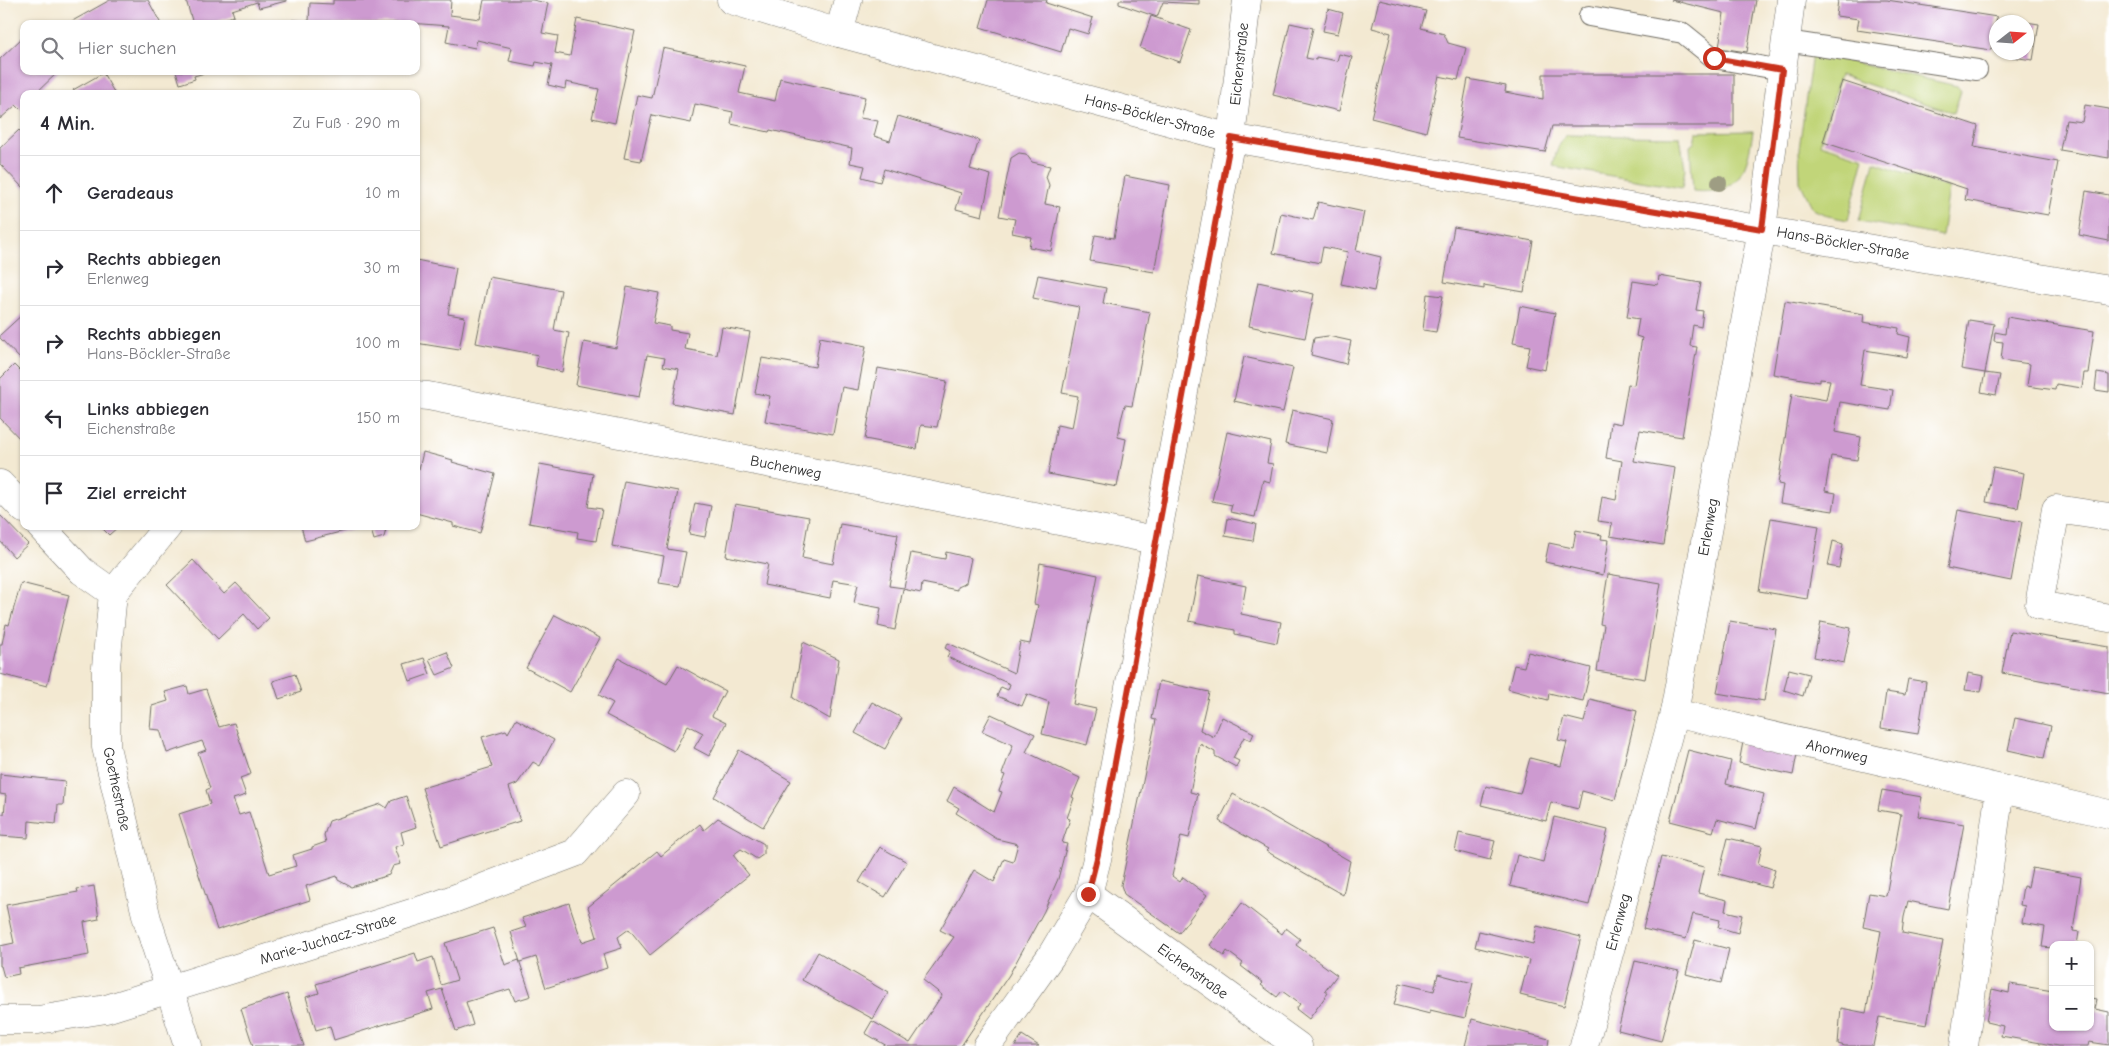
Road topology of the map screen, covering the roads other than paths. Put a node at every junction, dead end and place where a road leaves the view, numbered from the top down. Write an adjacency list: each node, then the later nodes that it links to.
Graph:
1 (730, 0): 6 (street, Hans-Böckler-Straße)
2 (848, 0): 6 (street)
3 (1247, 0): 10 (street, Eichenstraße)
4 (1791, 0): 7 (street, Erlenweg)
5 (1589, 16): 8 (lane)
6 (839, 33): 10 (street, Hans-Böckler-Straße)
7 (1786, 42): 8 (street, Erlenweg); 9 (lane)
8 (1782, 70): 11 (street, Erlenweg)
9 (1977, 70)
10 (1231, 138): 11 (street, Hans-Böckler-Straße); 19 (street, Eichenstraße)
11 (1762, 229): 12 (street, Hans-Böckler-Straße); 22 (street, Erlenweg)
12 (2109, 290)
13 (420, 396): 19 (street, Buchenweg)
14 (0, 484): 15 (street)
15 (20, 505)
16 (2109, 518): 21 (street)
17 (44, 530): 20 (street)
18 (165, 530): 20 (street)
19 (1156, 540): 26 (street, Eichenstraße)
20 (112, 593): 27 (street, Goethestraße)
21 (2109, 618)
22 (1674, 713): 23 (street, Ahornweg); 32 (street, Erlenweg)
23 (2000, 789): 25 (street, Ahornweg); 33 (street)
24 (626, 794): 27 (street, Marie-Juchacz-Straße)
25 (2109, 814)
26 (1088, 894): 30 (street, Eichenstraße); 31 (street, Eichenstraße)
27 (168, 990): 28 (street, Marie-Juchacz-Straße); 29 (street, Goethestraße)
28 (0, 1020)
29 (188, 1046)
30 (987, 1046)
31 (1298, 1046)
32 (1584, 1046)
33 (1964, 1046)

